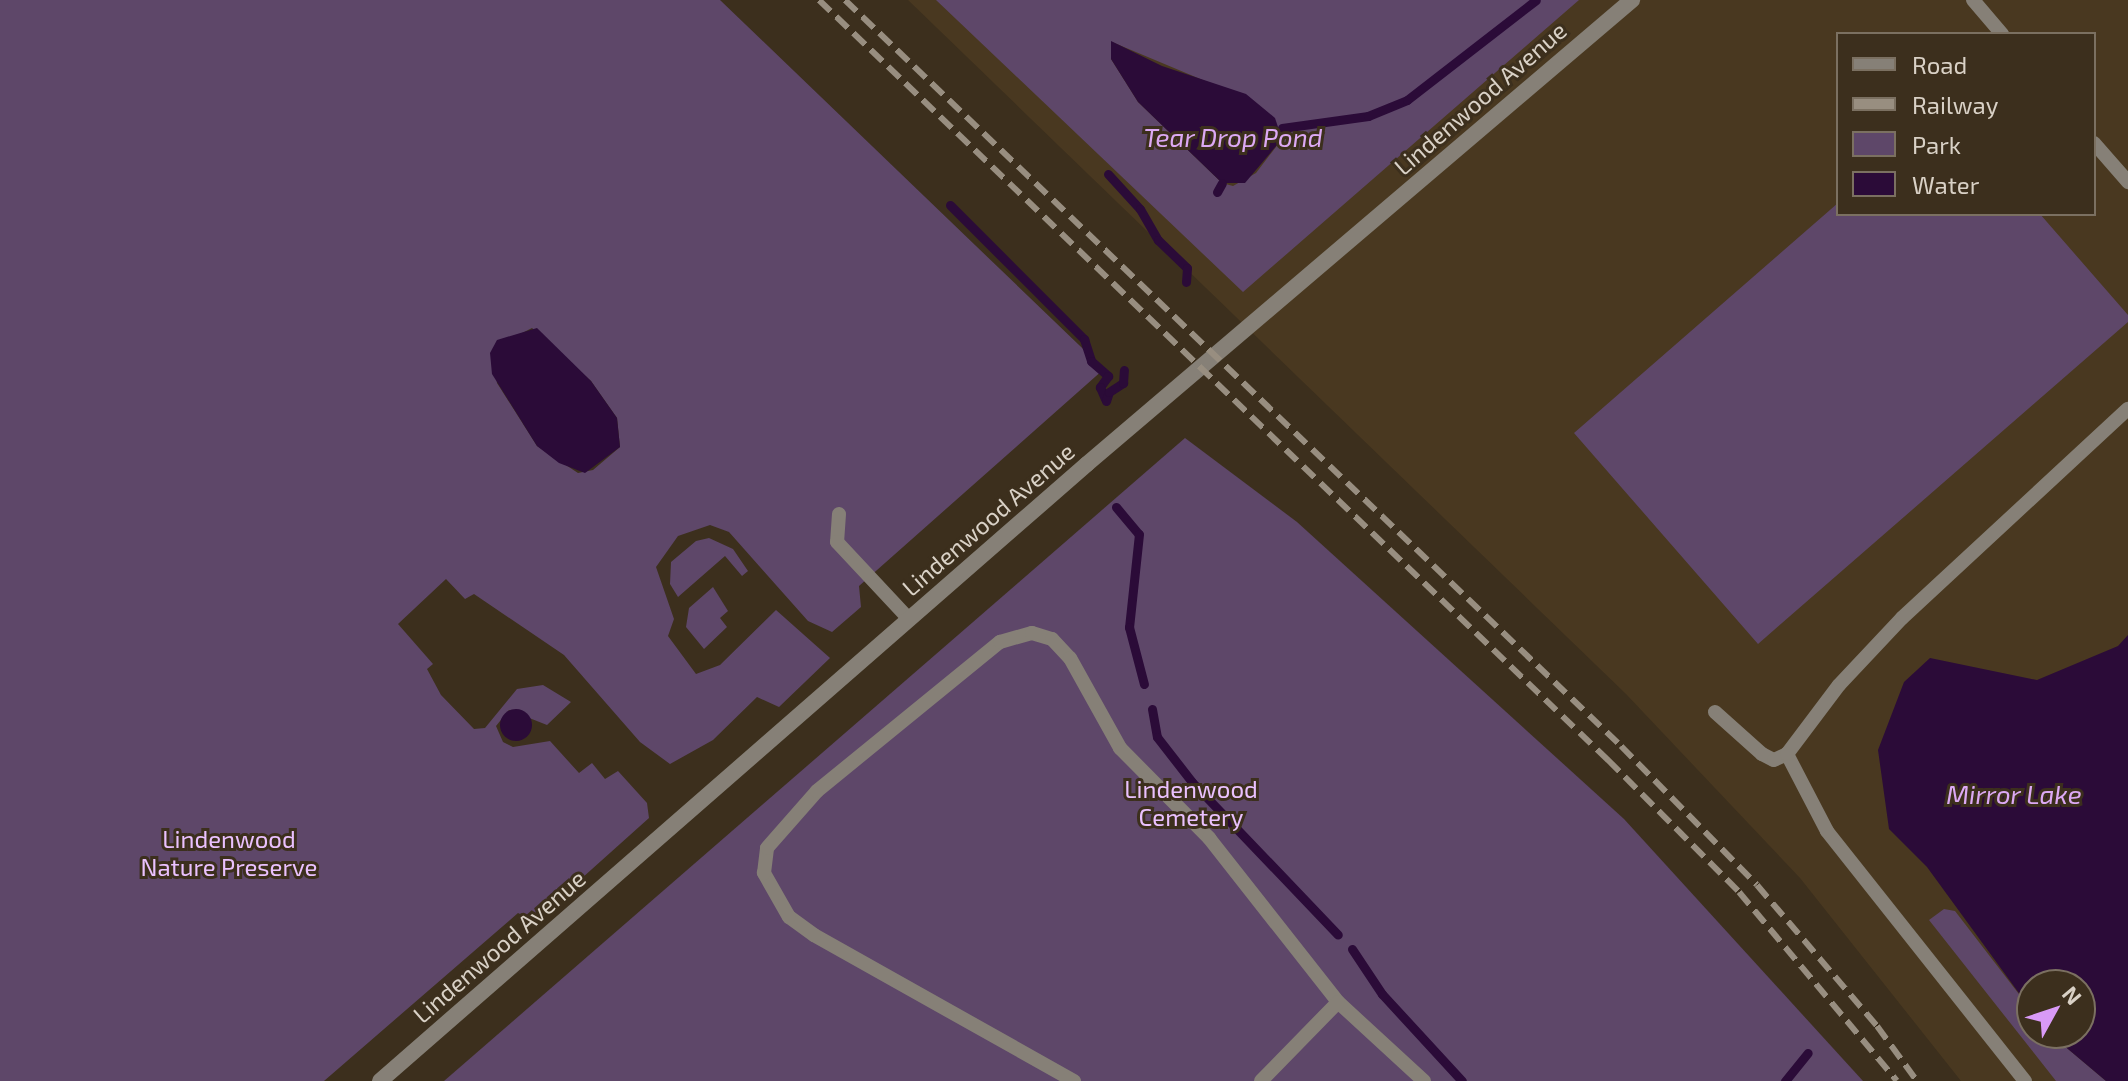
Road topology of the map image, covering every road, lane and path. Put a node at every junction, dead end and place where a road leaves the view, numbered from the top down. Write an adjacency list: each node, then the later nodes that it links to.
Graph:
1 (1632, 0): 8 (street, Lindenwood Avenue)
2 (1973, 0): 3 (lane)
3 (2000, 32)
4 (2096, 145): 5 (lane)
5 (2128, 182)
6 (2128, 409): 10 (lane)
7 (839, 514): 8 (lane)
8 (909, 619): 12 (street, Lindenwood Avenue)
9 (1715, 712): 10 (lane)
10 (1787, 754): 16 (lane)
11 (1338, 1002): 13 (lane); 14 (lane); 15 (lane)
12 (380, 1081)
13 (1074, 1081)
14 (1261, 1081)
15 (1424, 1081)
16 (2025, 1081)

